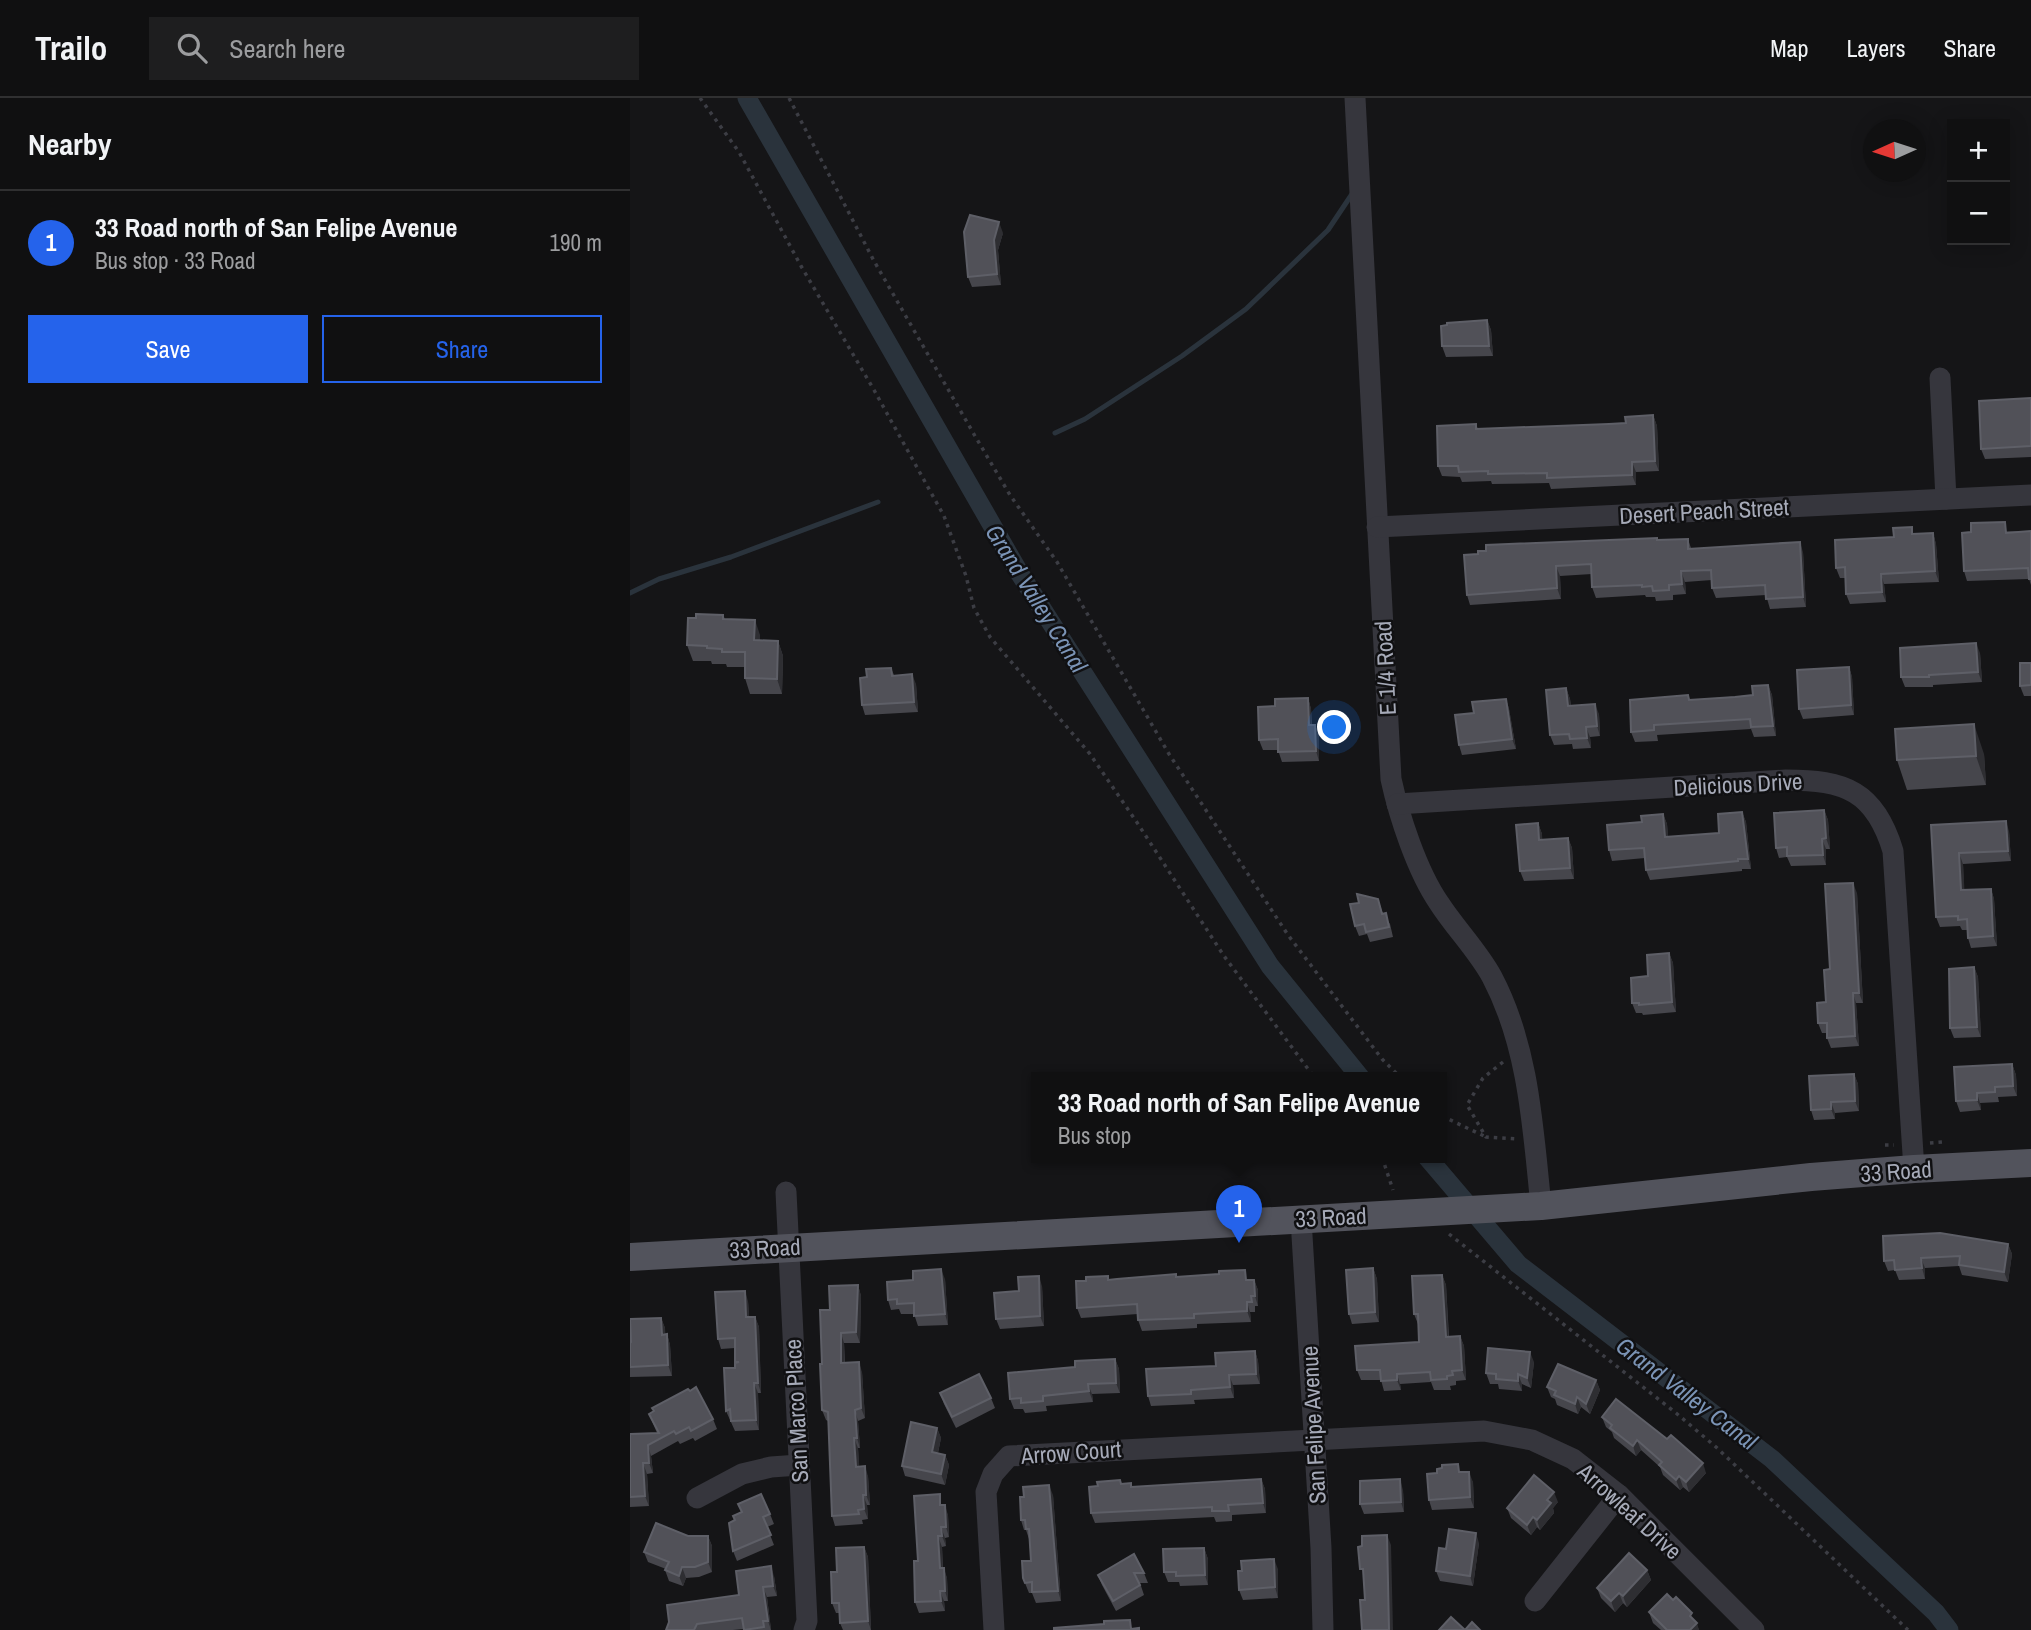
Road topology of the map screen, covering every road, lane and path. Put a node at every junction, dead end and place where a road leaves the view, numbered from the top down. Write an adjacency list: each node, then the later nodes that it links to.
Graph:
1 (700, 98): 10 (path)
2 (789, 98): 11 (path)
3 (1355, 98): 7 (street, E 1/4 Road)
4 (1940, 378): 6 (street)
5 (2031, 495): 6 (street, Desert Peach Street)
6 (1946, 499): 7 (street, Desert Peach Street)
7 (1377, 527): 8 (street, E 1/4 Road)
8 (1397, 804): 9 (street, E 1/4 Road); 17 (street, Delicious Drive)
9 (1518, 1050): 13 (path); 14 (street, E 1/4 Road)
10 (1310, 1072)
11 (1395, 1072)
12 (1447, 1118): 13 (path)
13 (1486, 1137): 14 (path)
14 (1534, 1142): 19 (street, E 1/4 Road)
15 (1384, 1163): 20 (path)
16 (2031, 1163): 17 (main road, 33 Road)
17 (1914, 1169): 19 (main road, 33 Road)
18 (786, 1192): 22 (street, San Marco Place)
19 (1541, 1206): 20 (main road, 33 Road)
20 (1416, 1212): 21 (main road, 33 Road); 33 (path)
21 (1301, 1219): 22 (main road, 33 Road); 24 (street, San Felipe Avenue)
22 (788, 1247): 23 (main road, 33 Road); 25 (street, San Marco Place)
23 (630, 1257)
24 (1315, 1440): 26 (street, Arrowleaf Drive); 30 (street, Arrow Court); 31 (street, San Felipe Avenue)
25 (799, 1465): 27 (street); 29 (street, San Marco Place)
26 (1619, 1494): 28 (street); 32 (street, Arrowleaf Drive)
27 (697, 1498)
28 (1535, 1601)
29 (804, 1630)
30 (994, 1630)
31 (1323, 1630)
32 (1754, 1630)
33 (1908, 1630)

